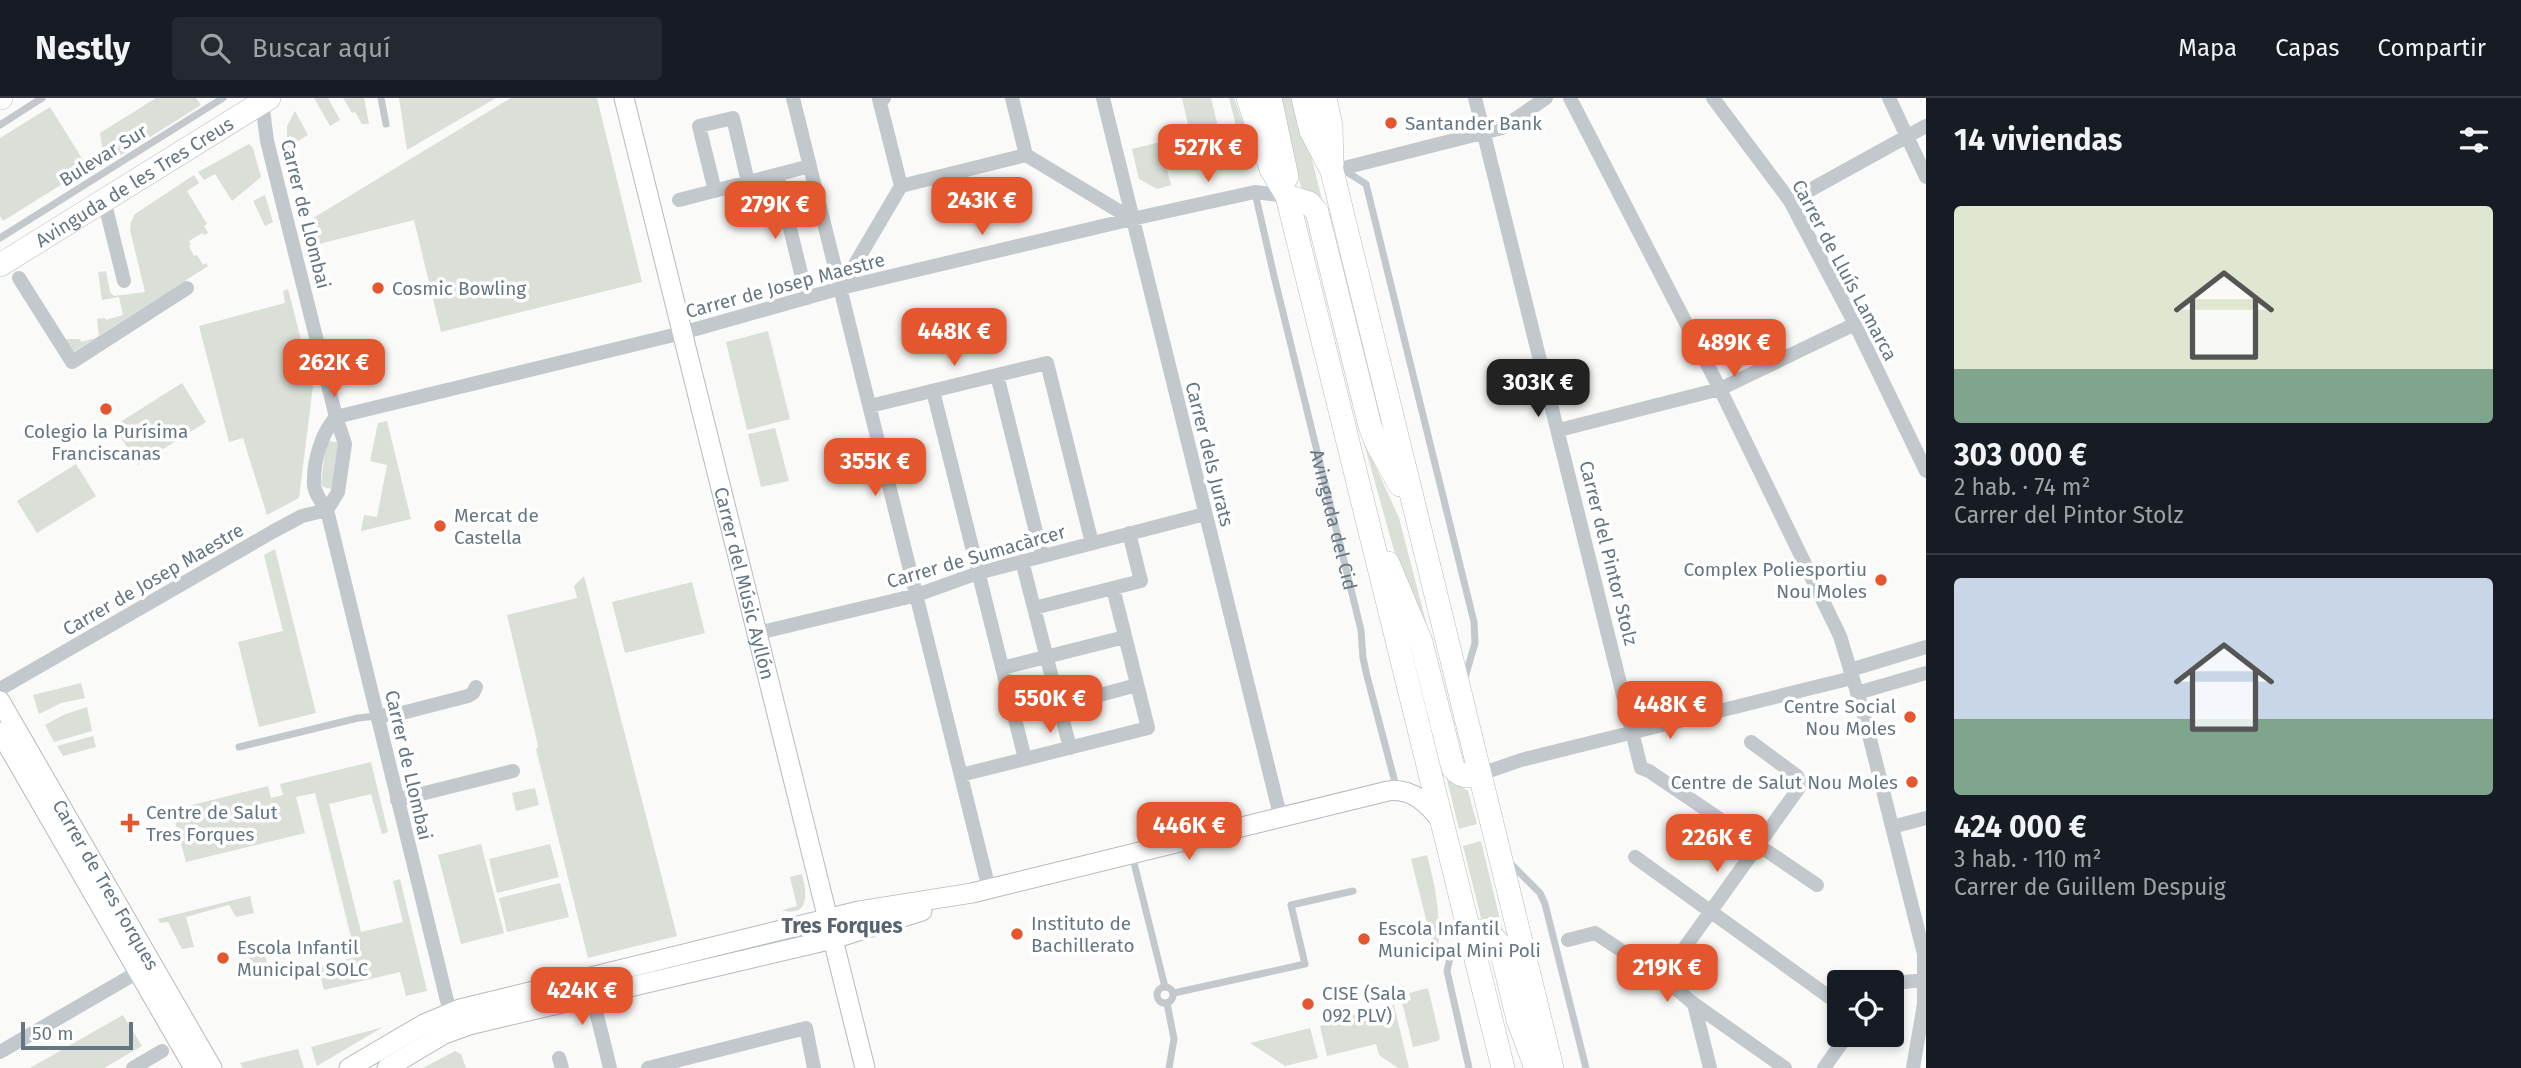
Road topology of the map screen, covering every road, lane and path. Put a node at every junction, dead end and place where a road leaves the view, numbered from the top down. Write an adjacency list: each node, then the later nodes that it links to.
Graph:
1 (42, 98): 20 (lane)
2 (223, 98): 38 (lane, Bulevar Sur)
3 (382, 98): 19 (lane)
4 (624, 98): 45 (street, Carrer del Músic Ayllón)
5 (793, 98): 25 (street)
6 (880, 98): 30 (street)
7 (1012, 98): 24 (street)
8 (1103, 98): 37 (street, Carrer dels Jurats)
9 (1248, 98): 33 (main road, Avinguda del Cid)
10 (1270, 98): 33 (main road, Avinguda del Cid)
11 (1304, 98): 26 (main road)
12 (1325, 98): 26 (main road)
13 (1475, 98): 22 (street, Carrer del Pintor Stolz)
14 (1546, 98): 22 (street)
15 (1570, 98): 47 (street)
16 (1713, 98): 36 (street, Carrer de Lluís Lamarca)
17 (1888, 98): 23 (street)
18 (265, 100): 34 (main road, Avinguda de les Tres Creus); 50 (street, Carrer de Llombai)
19 (386, 124)
20 (0, 125)
21 (1926, 125): 23 (street)
22 (1484, 134): 26 (street); 51 (street, Carrer del Pintor Stolz)
23 (1906, 136): 28 (street); 36 (street)
24 (1026, 155): 30 (street); 37 (street)
25 (810, 166): 27 (street); 42 (street)
26 (1336, 170): 53 (main road); 76 (lane)
27 (777, 175): 29 (street); 43 (street)
28 (1926, 177)
29 (748, 182): 31 (street); 31 (street)
30 (901, 186): 42 (street)
31 (715, 191): 35 (street)
32 (1255, 192): 33 (street, Carrer de Josep Maestre); 37 (street, Carrer de Josep Maestre); 89 (lane, Avinguda del Cid)
33 (1287, 196): 53 (main road); 55 (main road, Avinguda del Cid)
34 (104, 200): 39 (main road, Avinguda de les Tres Creus); 40 (street)
35 (679, 200)
36 (1790, 201): 44 (street, Carrer de Lluís Lamarca)
37 (1132, 219): 42 (street, Carrer de Josep Maestre); 56 (street, Carrer dels Jurats)
38 (0, 238)
39 (10, 271): 41 (street)
40 (124, 281)
41 (187, 288)
42 (841, 288): 43 (street, Carrer de Josep Maestre); 49 (street)
43 (807, 298): 45 (street, Carrer de Josep Maestre)
44 (1855, 324): 47 (street); 52 (street, Carrer de Lluís Lamarca)
45 (682, 332): 50 (street, Carrer de Josep Maestre); 65 (street, Carrer del Músic Ayllón)
46 (997, 375): 48 (street); 58 (street); 59 (street)
47 (1720, 389): 51 (street); 71 (street)
48 (933, 391): 49 (street); 61 (street)
49 (870, 406): 63 (street)
50 (336, 417): 54 (street, Carrer de Llombai); 54 (street, Carrer de Llombai)
51 (1559, 430): 81 (street, Carrer del Pintor Stolz)
52 (1926, 471)
53 (1414, 509): 76 (main road)
54 (327, 510): 74 (street, Carrer de Josep Maestre); 79 (street, Carrer de Llombai)
55 (1365, 512): 88 (main road); 93 (main road, Avinguda del Cid)
56 (1205, 514): 57 (street, Carrer de Sumacàrcer); 92 (street, Carrer dels Jurats)
57 (1129, 533): 58 (street, Carrer de Sumacàrcer); 62 (street)
58 (1092, 543): 59 (street, Carrer de Sumacàrcer)
59 (1042, 556): 60 (street, Carrer de Sumacàrcer)
60 (1022, 561): 61 (street, Carrer de Sumacàrcer); 64 (street)
61 (978, 573): 63 (street, Carrer de Sumacàrcer); 69 (street)
62 (1113, 588): 64 (street); 66 (street)
63 (917, 595): 65 (street, Carrer de Sumacàrcer); 87 (street)
64 (1034, 608): 68 (street)
65 (758, 633): 103 (street, Carrer del Músic Ayllón)
66 (1125, 637): 68 (street); 72 (street)
67 (1926, 647): 71 (street)
68 (1046, 657): 69 (street); 78 (street)
69 (1002, 668): 85 (street)
70 (1926, 673): 75 (street)
71 (1851, 674): 75 (street); 81 (street)
72 (1138, 685): 78 (street); 84 (street)
73 (476, 687): 79 (street)
74 (0, 689)
75 (1857, 693): 94 (street)
76 (1459, 695): 88 (main road)
77 (0, 701): 123 (street, Carrer de Tres Forques)
78 (1059, 706): 84 (street)
79 (377, 716): 83 (lane); 90 (street, Carrer de Llombai)
80 (0, 732): 107 (street, Carrer de Tres Forques)
81 (1633, 732): 88 (street); 96 (street, Carrer del Pintor Stolz)
82 (1751, 742): 96 (street)
83 (239, 747)
84 (1070, 748): 85 (street)
85 (1025, 759): 87 (street)
86 (513, 771): 90 (street)
87 (961, 775): 100 (street)
88 (1479, 775): 95 (main road)
89 (1396, 790): 92 (street); 93 (street)
90 (397, 800): 117 (street, Carrer de Llombai)
91 (1926, 818): 94 (street)
92 (1281, 819): 97 (street)
93 (1442, 822): 104 (main road, Avinguda del Cid)
94 (1892, 827): 109 (street)
95 (1497, 846): 134 (main road); 135 (lane)
96 (1759, 846): 99 (street, Carrer del Pintor Stolz); 102 (street)
97 (1132, 855): 100 (street); 111 (lane)
98 (1635, 857): 102 (street)
99 (1817, 885)
100 (981, 891): 103 (street); 105 (street)
101 (1353, 891): 113 (lane)
102 (1711, 913): 108 (street); 114 (street)
103 (827, 919): 105 (street, Carrer del Músic Ayllón); 112 (street)
104 (1469, 935): 131 (lane); 132 (main road, Avinguda del Cid); 133 (main road)
105 (833, 939): 112 (street); 129 (street, Carrer del Músic Ayllón)
106 (1568, 940): 108 (street)
107 (138, 972): 120 (street); 122 (street, Carrer de Tres Forques)
108 (1663, 978): 116 (street)
109 (1925, 980): 110 (street); 139 (street)
110 (1904, 982)
111 (1165, 987): 113 (lane); 115 (lane)
112 (590, 988): 117 (street); 126 (street)
113 (1174, 993): 115 (lane)
114 (1827, 995)
115 (1167, 1003): 130 (lane)
116 (1694, 1004): 136 (street); 137 (street)
117 (452, 1021): 124 (street); 125 (street)
118 (1839, 1047): 138 (street)
119 (162, 1051): 121 (street)
120 (0, 1052)
121 (133, 1068)
122 (194, 1068)
123 (212, 1068)
124 (349, 1068)
125 (387, 1068)
126 (610, 1068)
127 (648, 1068): 128 (street)
128 (814, 1068)
129 (865, 1068)
130 (1169, 1068)
131 (1469, 1068)
132 (1503, 1068)
133 (1536, 1068)
134 (1552, 1068)
135 (1586, 1068)
136 (1710, 1068)
137 (1785, 1068)
138 (1824, 1068)
139 (1913, 1068)

